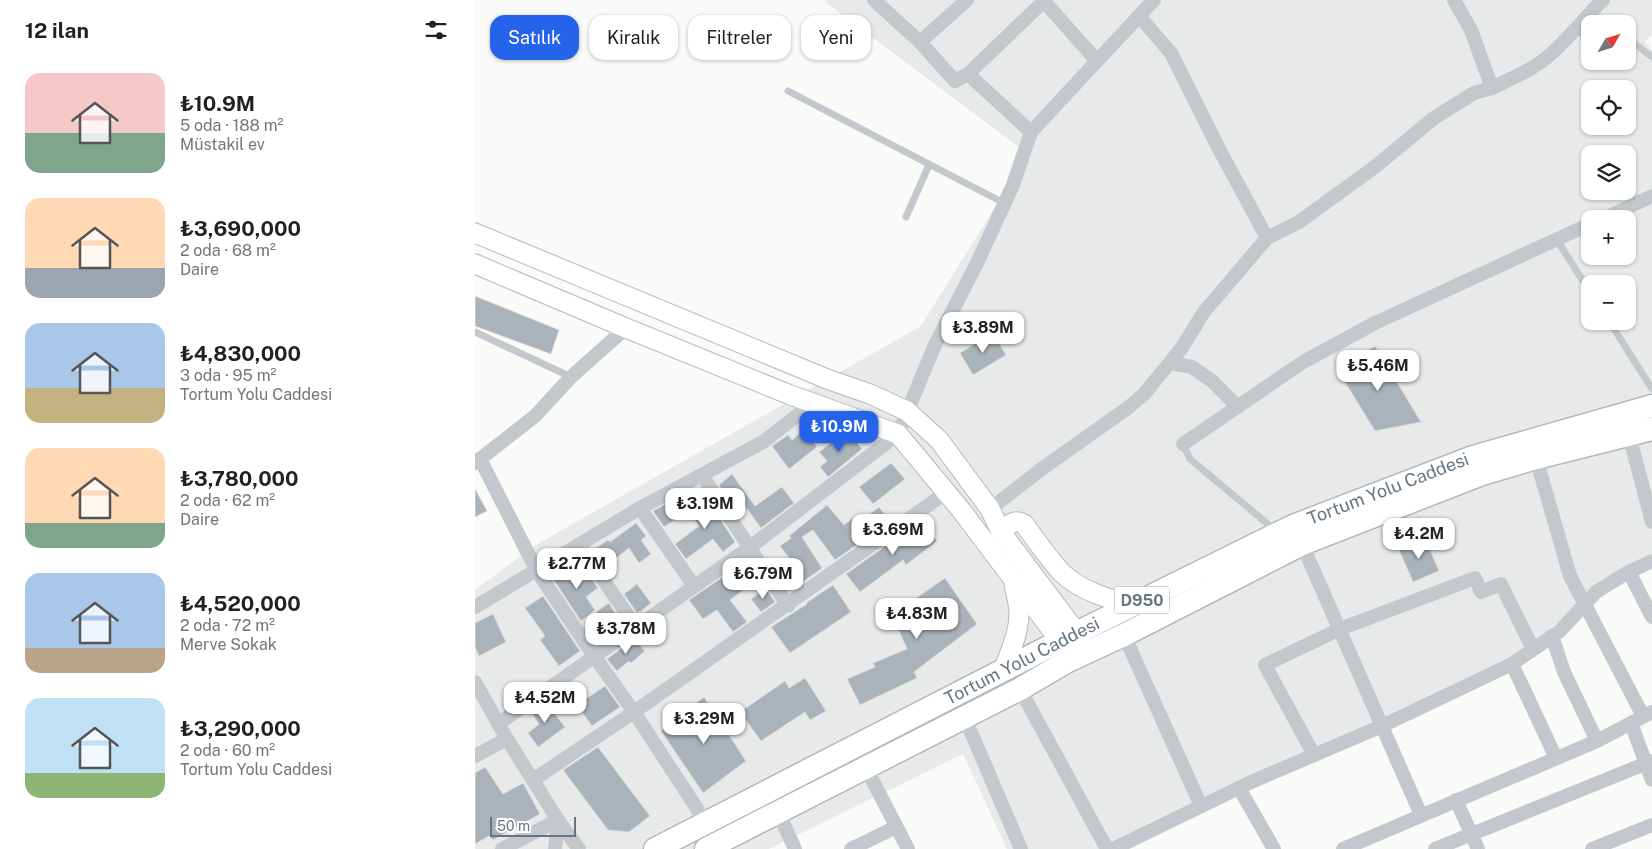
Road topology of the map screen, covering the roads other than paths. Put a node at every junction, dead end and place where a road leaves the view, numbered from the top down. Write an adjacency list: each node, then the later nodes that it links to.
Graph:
1 (874, 0): 10 (street)
2 (967, 0): 10 (street)
3 (1044, 0): 13 (street); 14 (street)
4 (1154, 0): 7 (street)
5 (1454, 0): 15 (street)
6 (1603, 0): 8 (street)
7 (1139, 16): 13 (street); 25 (street)
8 (1573, 31): 9 (lane); 15 (street)
9 (1581, 33)
10 (920, 42): 14 (street)
11 (1636, 45): 12 (lane)
12 (1652, 57)
13 (1097, 61): 17 (street)
14 (968, 74): 17 (street)
15 (1492, 88): 25 (street)
16 (788, 91): 18 (lane)
17 (1031, 132): 20 (street)
18 (929, 165): 20 (lane); 22 (lane)
19 (1652, 196): 21 (street)
20 (1004, 203): 38 (street)
21 (1622, 210)
22 (906, 216)
23 (1581, 228): 26 (street)
24 (475, 233): 38 (main road)
25 (1267, 238): 32 (street)
26 (1557, 240): 28 (lane); 36 (street)
27 (475, 264): 29 (main road)
28 (1581, 278)
29 (626, 328): 33 (street); 35 (main road)
30 (1615, 330): 34 (lane)
31 (475, 332): 33 (lane)
32 (1170, 363): 36 (street); 48 (street)
33 (571, 377): 43 (street)
34 (1652, 389)
35 (813, 403): 40 (main road); 45 (street)
36 (1238, 406): 42 (street)
37 (1652, 406): 51 (highway, Tortum Yolu Caddesi / D950)
38 (907, 411): 40 (street); 48 (main road)
39 (1652, 429): 41 (highway, Tortum Yolu Caddesi / D950)
40 (898, 434): 46 (main road); 54 (street)
41 (1629, 435): 44 (highway, Tortum Yolu Caddesi / D950); 49 (street)
42 (1183, 444): 51 (lane)
43 (477, 458): 56 (street)
44 (1536, 458): 52 (highway, Tortum Yolu Caddesi / D950); 60 (street)
45 (702, 475): 47 (street); 54 (street)
46 (947, 492): 48 (main road); 62 (street)
47 (641, 508): 53 (street); 59 (street)
48 (981, 517): 50 (main road); 58 (main road)
49 (1652, 522)
50 (1001, 532): 61 (main road); 69 (main road)
51 (1279, 533): 61 (highway, Tortum Yolu Caddesi / D950)
52 (1302, 544): 66 (street); 67 (highway, Tortum Yolu Caddesi / D950)
53 (579, 546): 56 (street); 65 (street)
54 (749, 548): 59 (street); 62 (street)
55 (1652, 561): 57 (street)
56 (537, 571): 63 (street); 71 (street)
57 (1629, 572): 60 (street); 64 (street)
58 (1013, 579): 69 (main road); 73 (main road)
59 (695, 586): 65 (street)
60 (1585, 604): 68 (street); 77 (street)
61 (1133, 605): 69 (highway, Tortum Yolu Caddesi / D950)
62 (787, 606): 76 (street)
63 (475, 607)
64 (1652, 617)
65 (636, 627): 71 (street)
66 (1339, 630): 70 (street); 80 (street); 84 (street)
67 (1124, 635): 69 (highway, Tortum Yolu Caddesi / D950); 92 (street)
68 (1552, 636): 70 (street); 82 (street)
69 (1073, 647): 73 (highway, Tortum Yolu Caddesi / D950); 75 (highway, Tortum Yolu Caddesi / D950)
70 (1533, 649): 72 (street)
71 (594, 656): 76 (street); 79 (street)
72 (1512, 664): 80 (street); 85 (street)
73 (1003, 671): 96 (highway, Tortum Yolu Caddesi / D950)
74 (475, 682): 79 (street)
75 (1020, 689): 78 (highway, Tortum Yolu Caddesi / D950); 110 (street)
76 (635, 712): 88 (street); 96 (street)
77 (1642, 717): 82 (street); 86 (street)
78 (965, 718): 87 (highway, Tortum Yolu Caddesi / D950); 109 (street)
79 (498, 724): 81 (street)
80 (1382, 726): 84 (street); 94 (street)
81 (507, 740): 83 (street); 88 (street)
82 (1597, 741): 85 (street)
83 (475, 756)
84 (1314, 756): 90 (street)
85 (1555, 758): 91 (street)
86 (1649, 762): 89 (street); 99 (street)
87 (865, 768): 93 (highway, Tortum Yolu Caddesi / D950); 98 (street)
88 (533, 780): 95 (street)
89 (1652, 780)
90 (1239, 788): 92 (street); 112 (street)
91 (1456, 800): 94 (street); 99 (street)
92 (1201, 806): 111 (street)
93 (778, 812): 100 (highway, Tortum Yolu Caddesi / D950); 106 (street)
94 (1421, 815): 113 (street)
95 (558, 820): 101 (street); 102 (street); 103 (street)
96 (707, 824): 104 (highway, Tortum Yolu Caddesi / D950)
97 (1652, 825): 116 (street)
98 (896, 827): 107 (street); 108 (street)
99 (1471, 834): 114 (street); 115 (street)
100 (729, 843): 105 (highway, Tortum Yolu Caddesi / D950)
101 (502, 849)
102 (555, 849)
103 (580, 849)
104 (655, 849)
105 (706, 849)
106 (795, 849)
107 (851, 849)
108 (908, 849)
109 (1021, 849)
110 (1107, 849)
111 (1113, 849)
112 (1274, 849)
113 (1343, 849)
114 (1435, 849)
115 (1477, 849)
116 (1592, 849)

